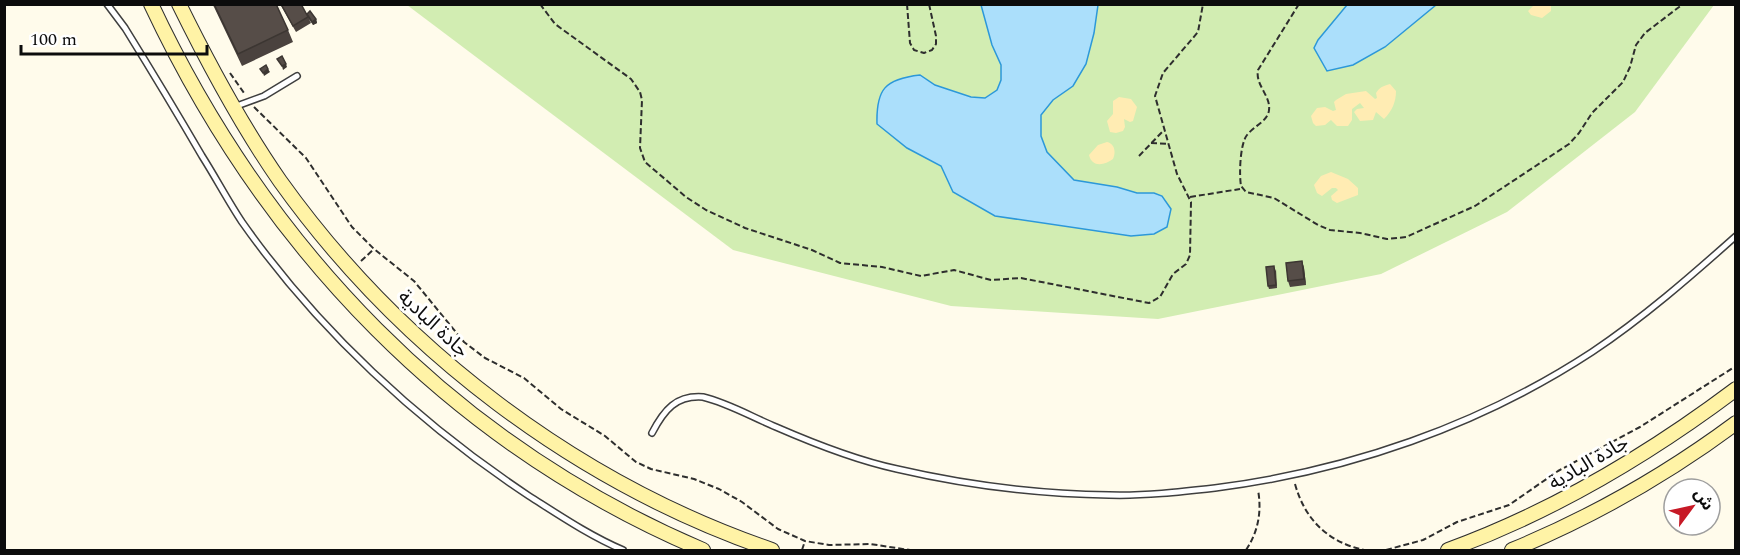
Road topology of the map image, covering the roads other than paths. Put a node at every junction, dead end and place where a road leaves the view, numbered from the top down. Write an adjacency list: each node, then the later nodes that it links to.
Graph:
1 (106, 4): 11 (lane)
2 (151, 4): 12 (street)
3 (179, 4): 5 (street, جادة البادية)
4 (297, 76): 5 (lane)
5 (234, 107): 13 (street, جادة البادية)
6 (1736, 236): 9 (lane)
7 (1736, 389): 14 (street, جادة البادية)
8 (1736, 423): 10 (street)
9 (652, 433)
10 (1596, 513): 15 (street); 16 (street)
11 (623, 550)
12 (703, 550)
13 (772, 550)
14 (1448, 550)
15 (1512, 550)
16 (1535, 550)

